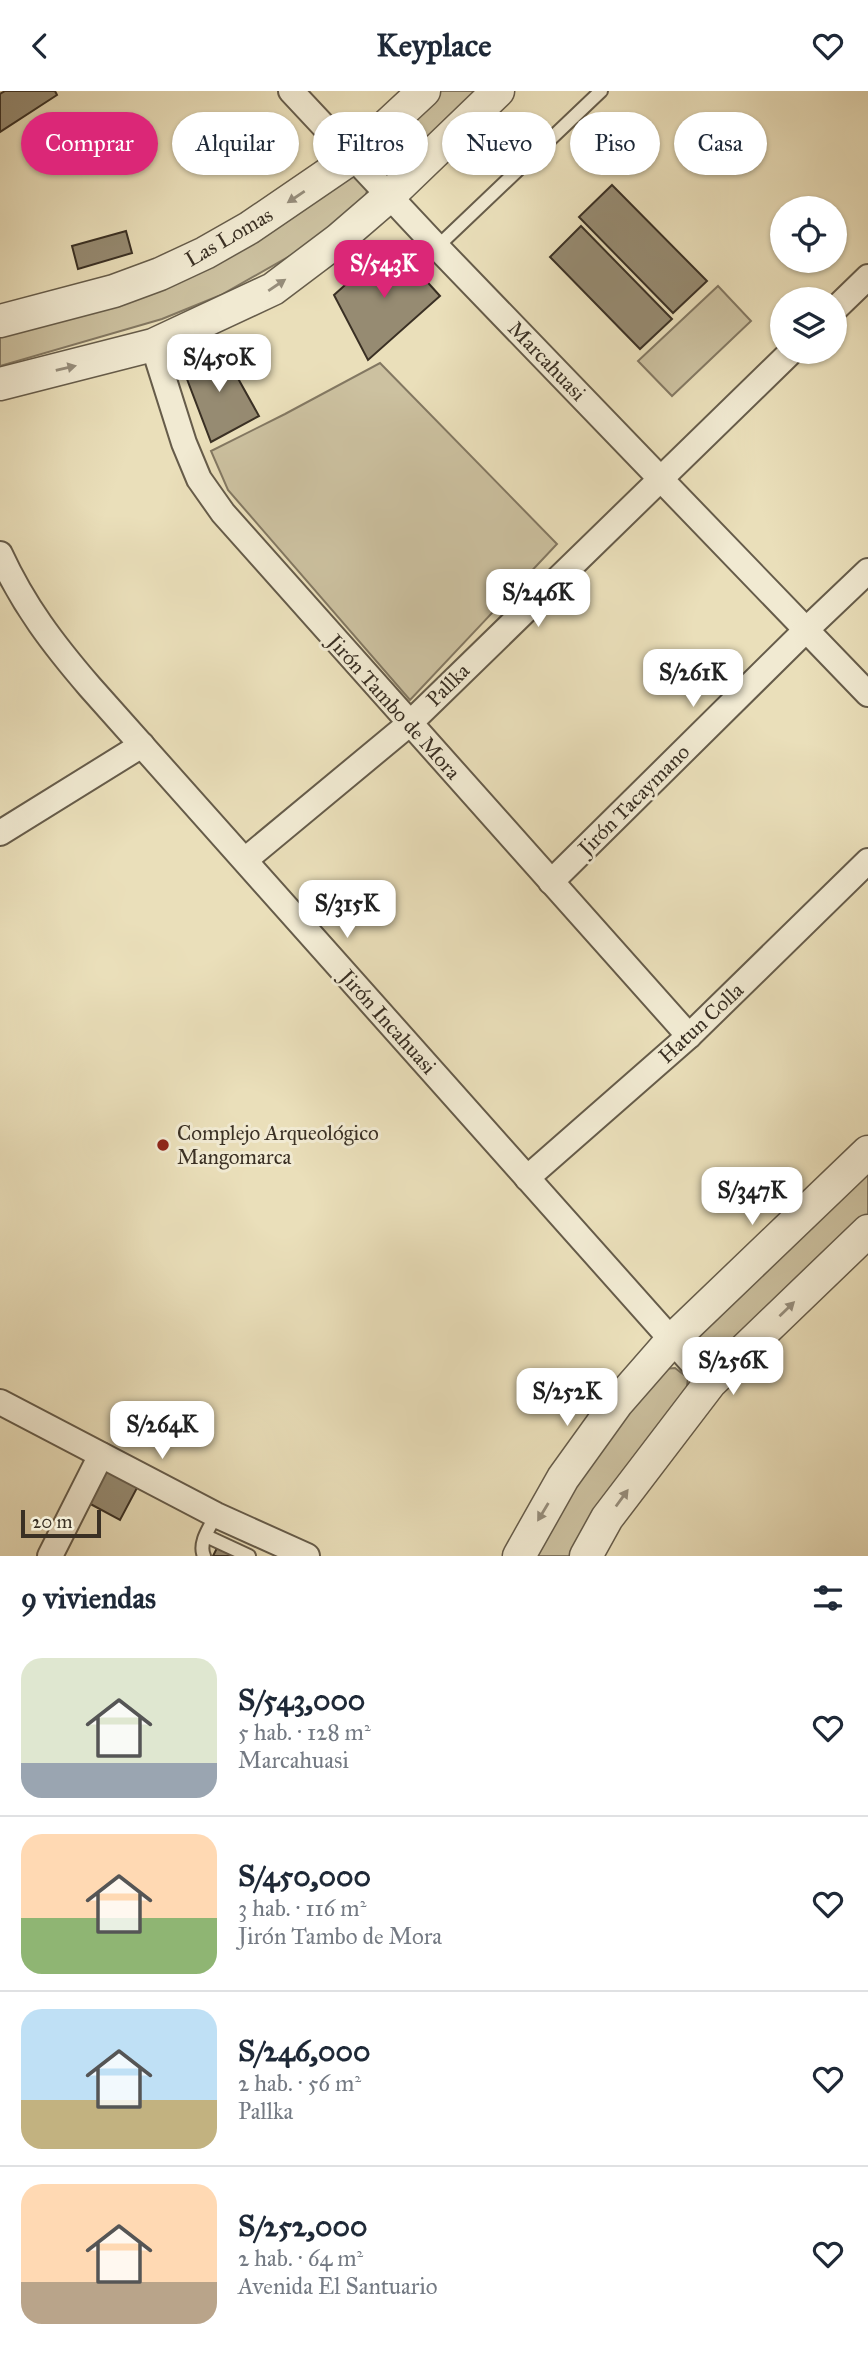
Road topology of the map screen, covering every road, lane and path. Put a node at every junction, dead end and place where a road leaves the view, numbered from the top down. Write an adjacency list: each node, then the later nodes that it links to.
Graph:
1 (291, 91): 6 (street, Marcahuasi)
2 (424, 91): 5 (street, Las Lomas)
3 (498, 91): 9 (street)
4 (601, 91): 10 (lane)
5 (401, 112)
6 (313, 114)
7 (327, 175): 13 (street, Las Lomas, one-way to 13)
8 (370, 175): 9 (street, Marcahuasi)
9 (389, 196): 10 (street, Marcahuasi); 14 (street, one-way to 9)
10 (438, 247): 17 (street, Marcahuasi)
11 (868, 277): 12 (street)
12 (847, 297)
13 (0, 321)
14 (153, 345): 16 (street, one-way to 14); 23 (street, Jirón Tambo de Mora)
15 (778, 364): 17 (street, Pallka)
16 (0, 384)
17 (659, 478): 21 (street, Marcahuasi); 23 (street, Pallka)
18 (0, 554): 20 (street, Jirón Incahuasi)
19 (868, 571): 21 (street, Jirón Tacaymano)
20 (8, 592): 24 (street, Jirón Incahuasi)
21 (807, 629): 22 (street, Marcahuasi); 28 (street, Jirón Tacaymano)
22 (868, 694)
23 (409, 724): 26 (street, Pallka); 28 (street, Jirón Tambo de Mora)
24 (142, 745): 25 (street); 26 (street, Jirón Incahuasi)
25 (0, 834)
26 (245, 860): 31 (street, Jirón Incahuasi)
27 (868, 861): 29 (street, Hatun Colla)
28 (551, 882): 29 (street, Jirón Tambo de Mora)
29 (689, 1036): 31 (street, Hatun Colla)
30 (868, 1152): 33 (street)
31 (527, 1178): 33 (street, Jirón Incahuasi)
32 (868, 1231): 34 (street, one-way to 32)
33 (672, 1340): 34 (street, Jirón Incahuasi); 42 (street, one-way to 42)
34 (710, 1383): 43 (street, one-way to 34)
35 (0, 1402): 36 (street)
36 (101, 1455): 37 (street); 39 (street)
37 (211, 1525): 38 (street); 40 (lane); 41 (lane)
38 (290, 1551): 41 (lane)
39 (50, 1556)
40 (204, 1556)
41 (249, 1556)
42 (519, 1556)
43 (586, 1556)

